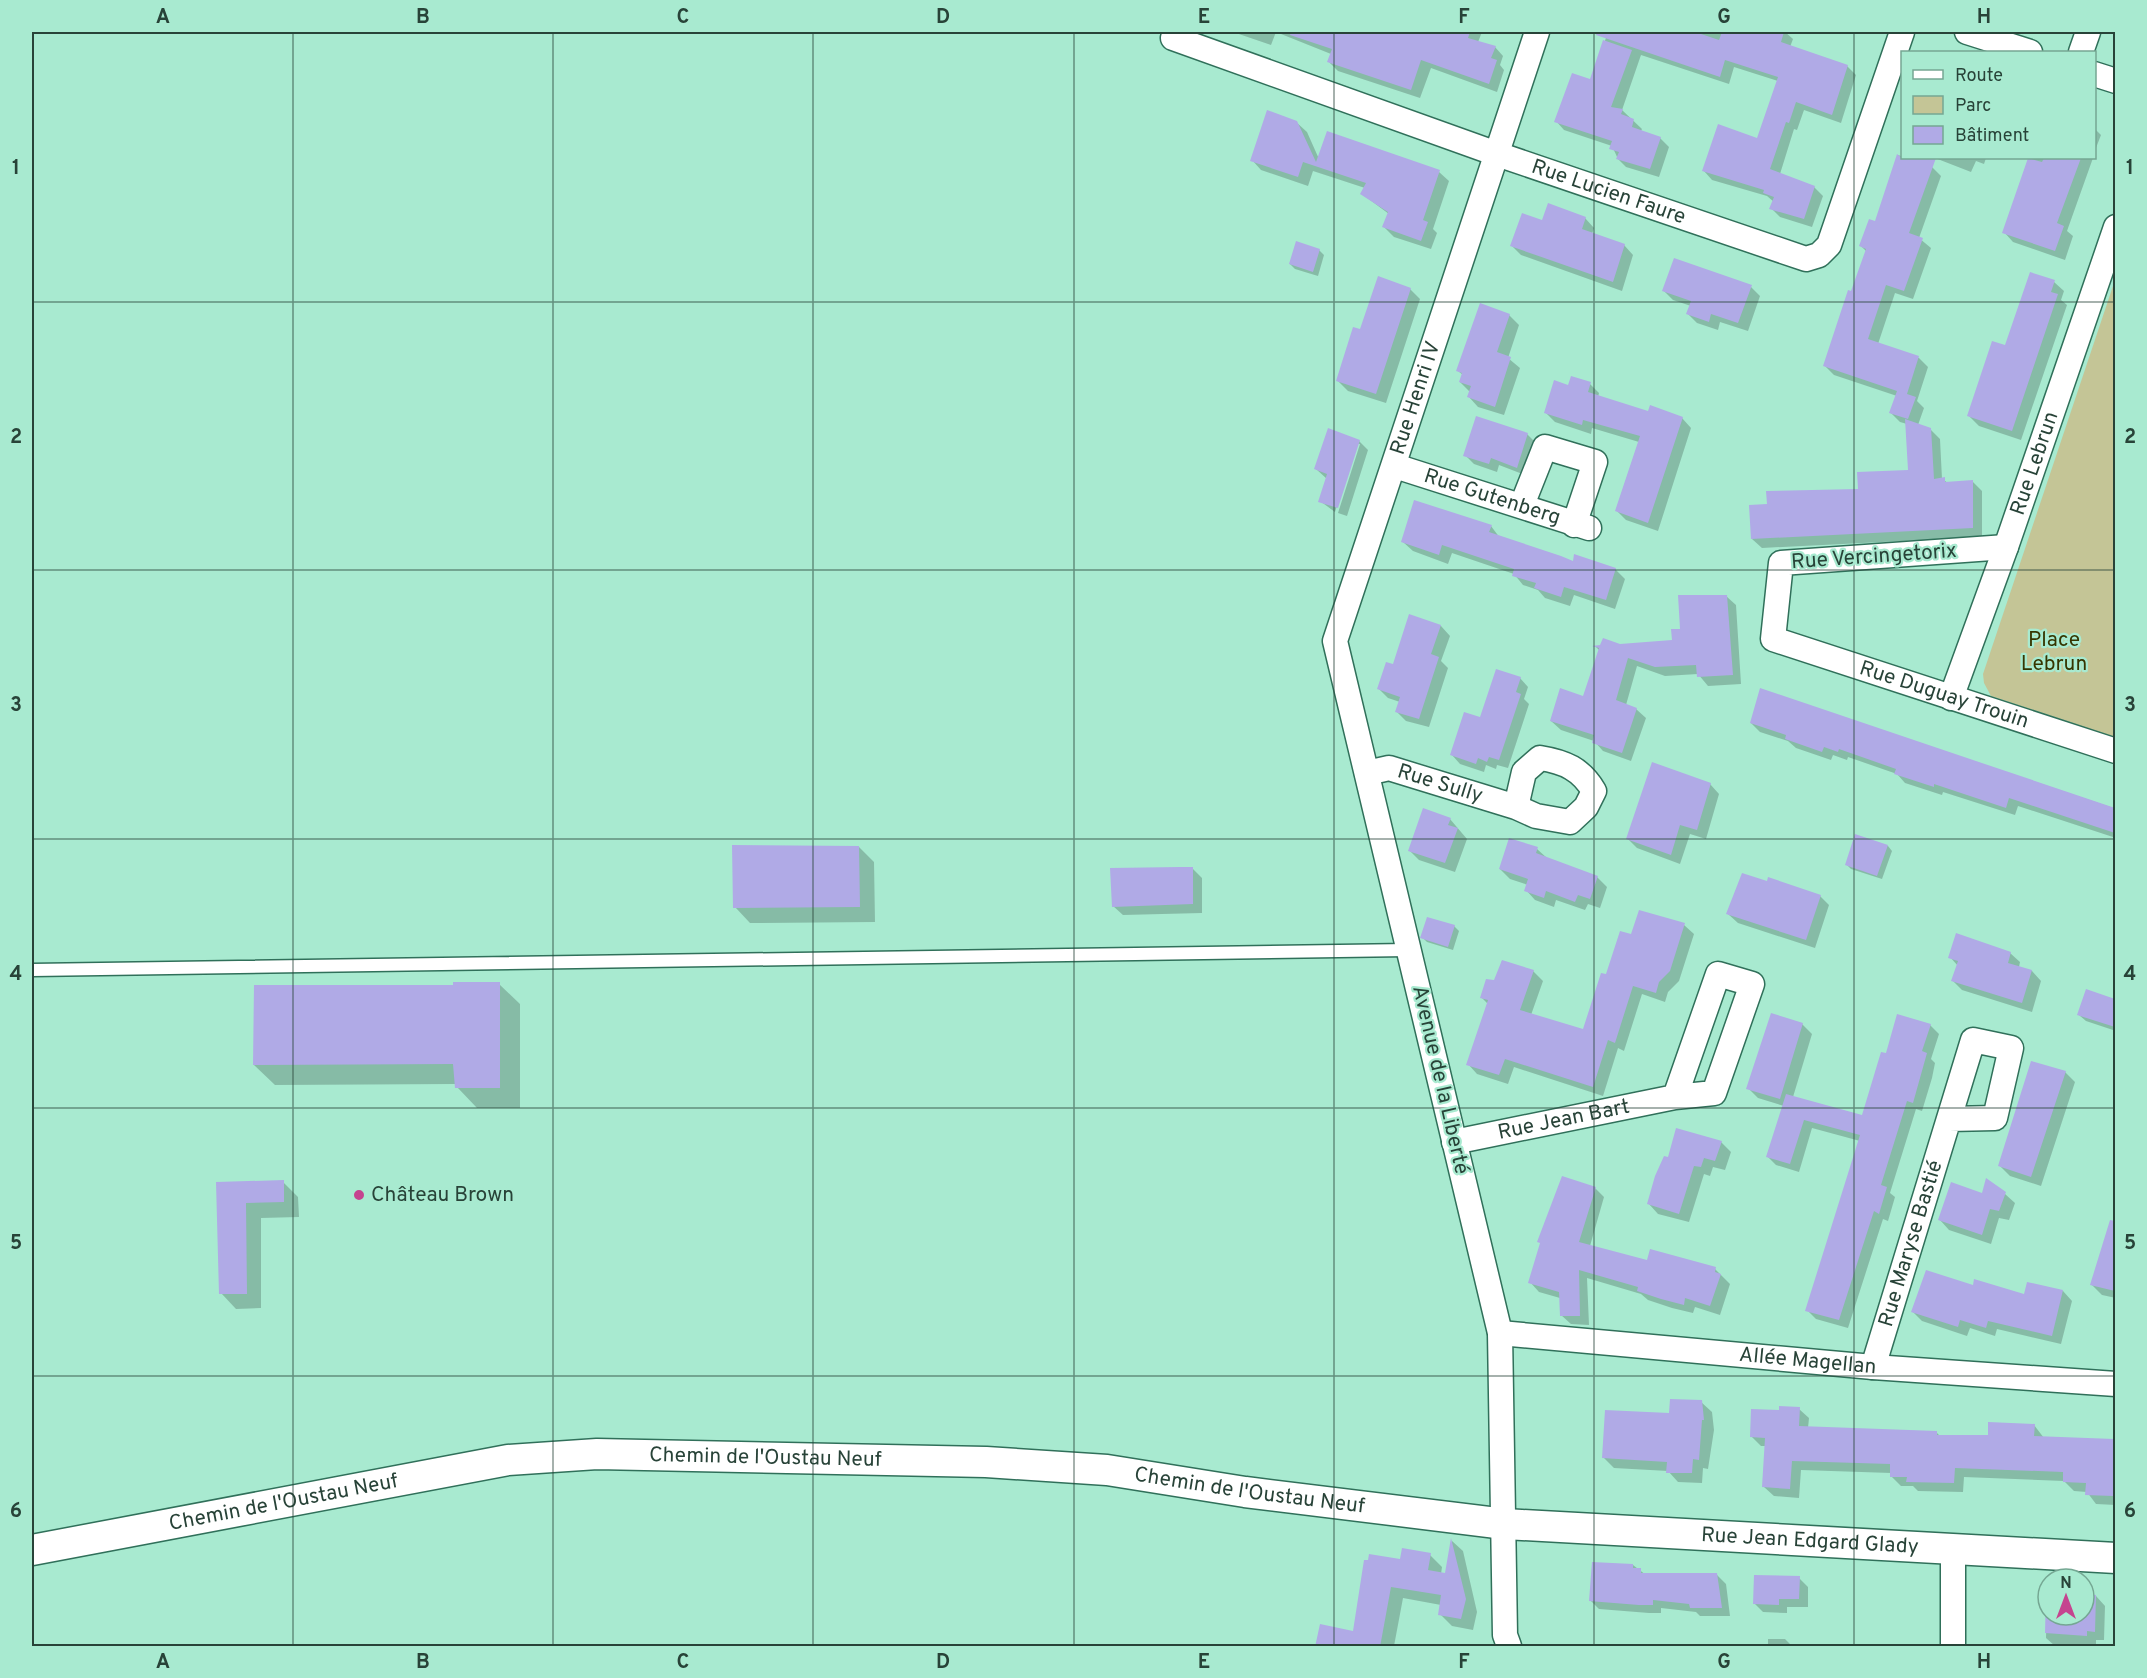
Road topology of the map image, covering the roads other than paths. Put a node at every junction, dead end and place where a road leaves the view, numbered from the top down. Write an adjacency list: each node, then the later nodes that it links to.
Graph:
1 (1538, 32): 10 (street, Rue Henri IV)
2 (1902, 32): 10 (street, Rue Lucien Faure)
3 (1967, 32): 6 (street)
4 (2088, 32): 7 (street)
5 (1173, 38): 10 (street, Rue Lucien Faure)
6 (2027, 51)
7 (2081, 51)
8 (2096, 75): 9 (street)
9 (2115, 81)
10 (1497, 154): 12 (street, Rue Henri IV)
11 (2115, 227): 14 (street, Rue Lebrun)
12 (1395, 466): 13 (street, Rue Gutenberg); 16 (street, Rue Henri IV)
13 (1522, 505): 13 (street, Rue Gutenberg)
14 (2006, 547): 15 (street, Rue Vercingetorix); 17 (street, Rue Lebrun)
15 (1773, 639): 17 (street, Rue Duguay Trouin)
16 (1335, 641): 19 (street, Avenue de la Liberté)
17 (1951, 698): 18 (street, Rue Duguay Trouin)
18 (2115, 752)
19 (1366, 773): 20 (street, Rue Sully); 21 (street, Avenue de la Liberté)
20 (1516, 807)
21 (1408, 950): 22 (lane); 25 (street, Avenue de la Liberté)
22 (32, 970)
23 (1675, 1096): 23 (street, Rue Jean Bart); 25 (street, Rue Jean Bart)
24 (1949, 1119): 27 (street, Rue Maryse Bastié)
25 (1454, 1142): 26 (street, Avenue de la Liberté)
26 (1500, 1333): 27 (street, Allée Magellan); 29 (street, Avenue de la Liberté)
27 (1873, 1367): 28 (street, Allée Magellan)
28 (2115, 1384)
29 (1505, 1524): 30 (street, Chemin de l'Oustau Neuf); 31 (street, Rue Jean Edgard Glady); 33 (street, Avenue de la Liberté)
30 (32, 1550)
31 (1953, 1551): 32 (street, Rue Jean Edgard Glady); 34 (street)
32 (2115, 1558)
33 (1509, 1647)
34 (1953, 1647)

